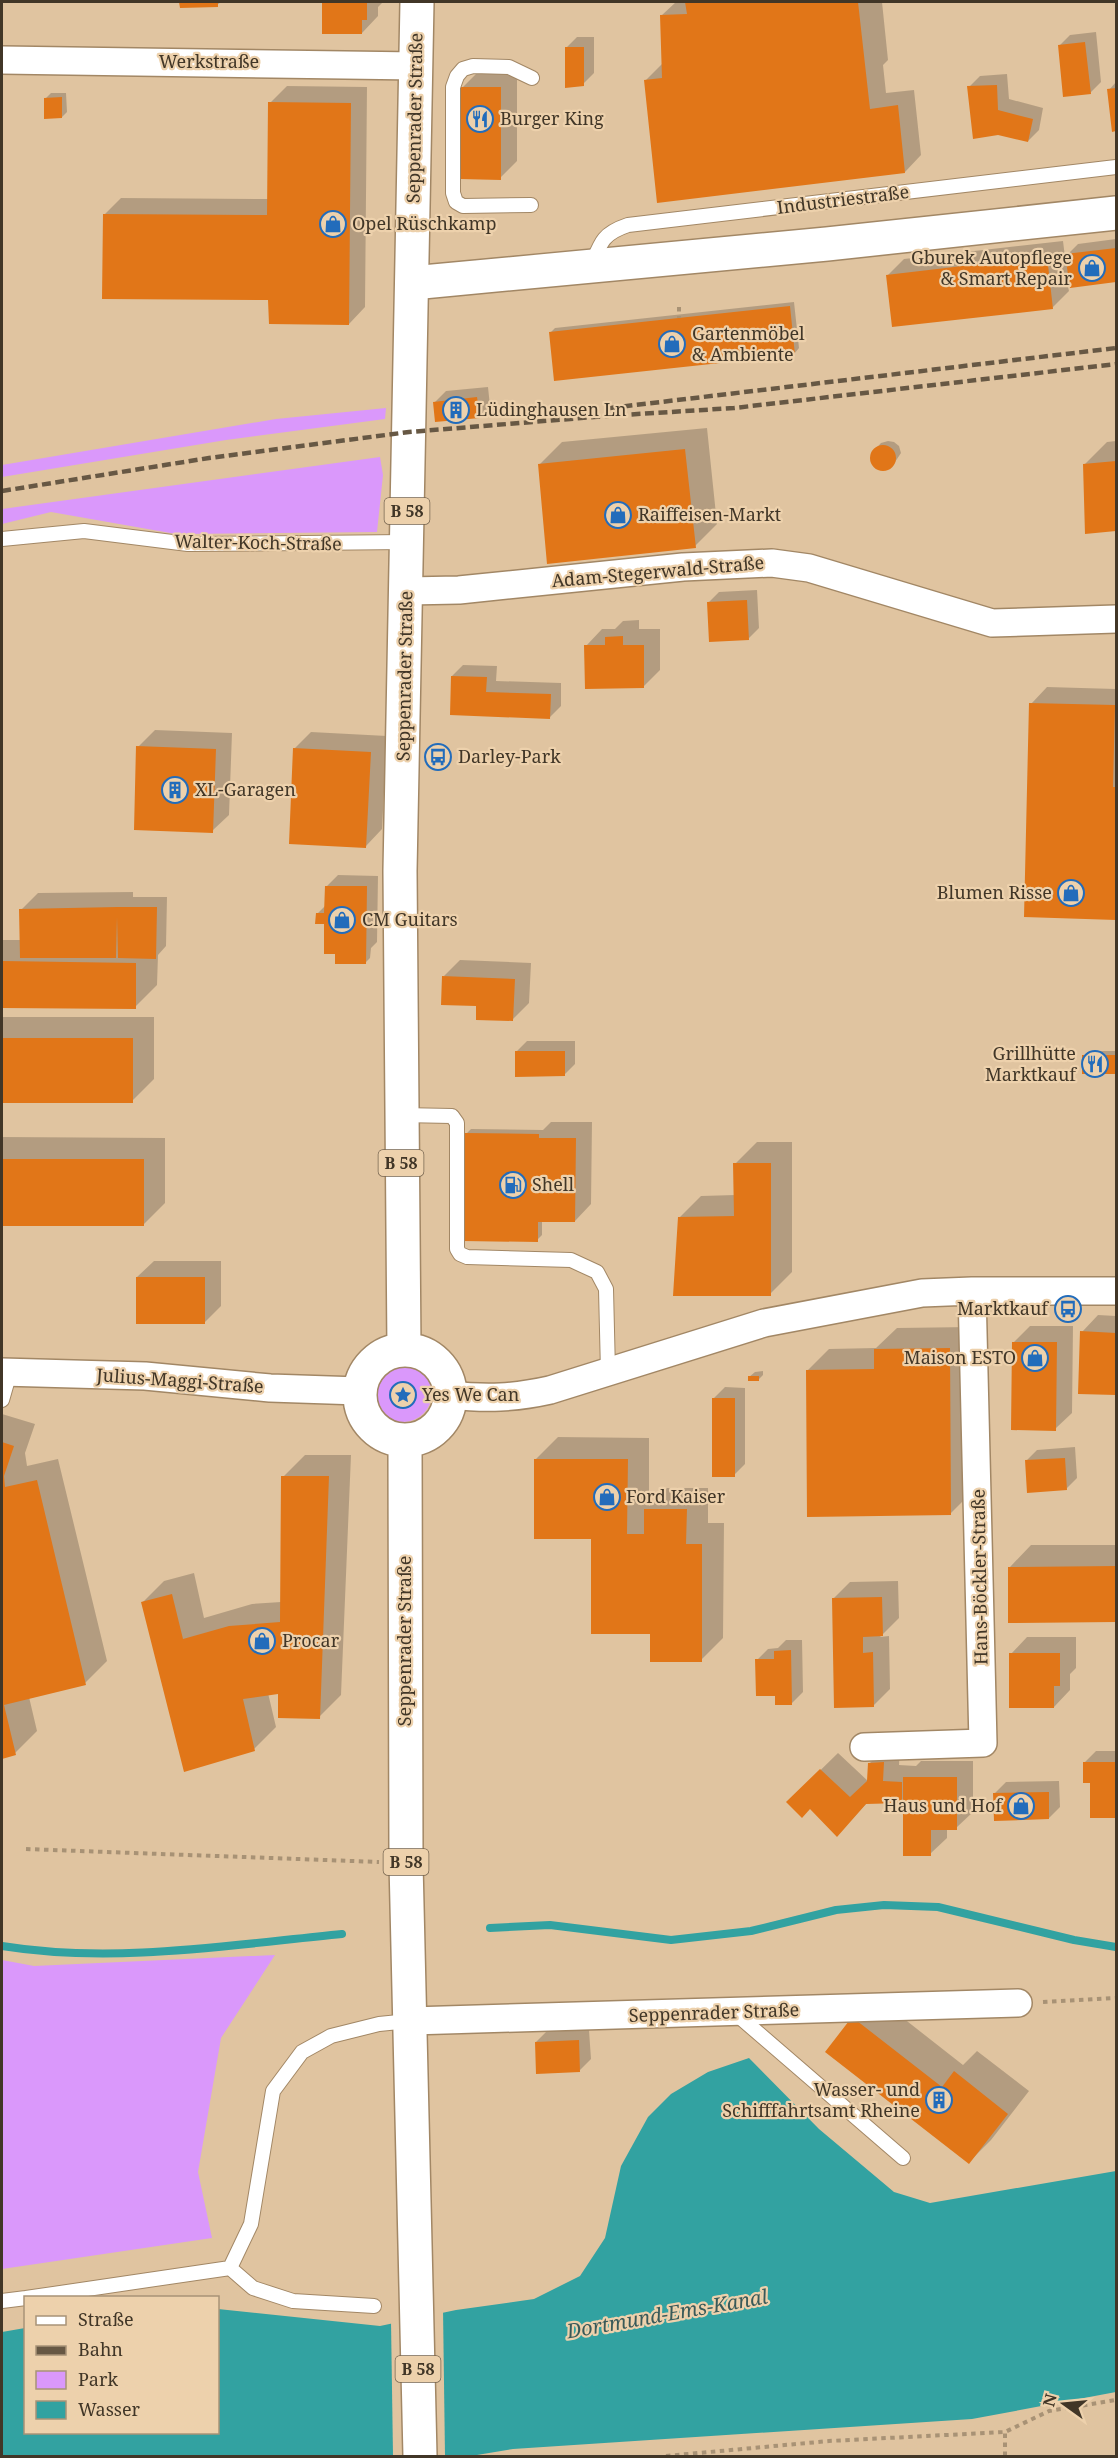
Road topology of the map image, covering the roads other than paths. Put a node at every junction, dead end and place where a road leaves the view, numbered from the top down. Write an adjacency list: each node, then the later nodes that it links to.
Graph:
1 (417, 2): 3 (main road, Seppenrader Straße / B 58)
2 (2, 60): 3 (street, Werkstraße)
3 (417, 66): 9 (main road, Seppenrader Straße / B 58)
4 (532, 78): 6 (lane)
5 (1116, 167): 8 (lane, Industriestraße)
6 (531, 205)
7 (1116, 213): 8 (main road)
8 (592, 266): 9 (main road)
9 (412, 283): 11 (main road, Seppenrader Straße / B 58)
10 (2, 539): 11 (lane, Walter-Koch-Straße)
11 (407, 542): 12 (main road, Seppenrader Straße / B 58)
12 (406, 591): 13 (street, Adam-Stegerwald-Straße); 14 (main road, Seppenrader Straße / B 58)
13 (1116, 620)
14 (401, 1115): 17 (main road, Seppenrader Straße / B 58); 19 (lane)
15 (972, 1291): 16 (street); 19 (street); 24 (street, Hans-Böckler-Straße)
16 (1116, 1291)
17 (404, 1350): 20 (main road); 21 (main road)
18 (6, 1372): 20 (street, Julius-Maggi-Straße); 22 (lane)
19 (608, 1372): 21 (street)
20 (359, 1391): 23 (main road)
21 (450, 1395): 23 (main road)
22 (2, 1400)
23 (405, 1442): 27 (main road, Seppenrader Straße / B 58)
24 (864, 1747)
25 (1018, 2003): 26 (street, Seppenrader Straße)
26 (735, 2013): 27 (street, Seppenrader Straße); 28 (lane)
27 (411, 2021): 29 (lane); 34 (main road, Seppenrader Straße / B 58)
28 (903, 2158)
29 (230, 2268): 30 (lane); 33 (lane)
30 (40, 2296)
31 (24, 2298): 32 (lane)
32 (2, 2301)
33 (374, 2306)
34 (420, 2457)

